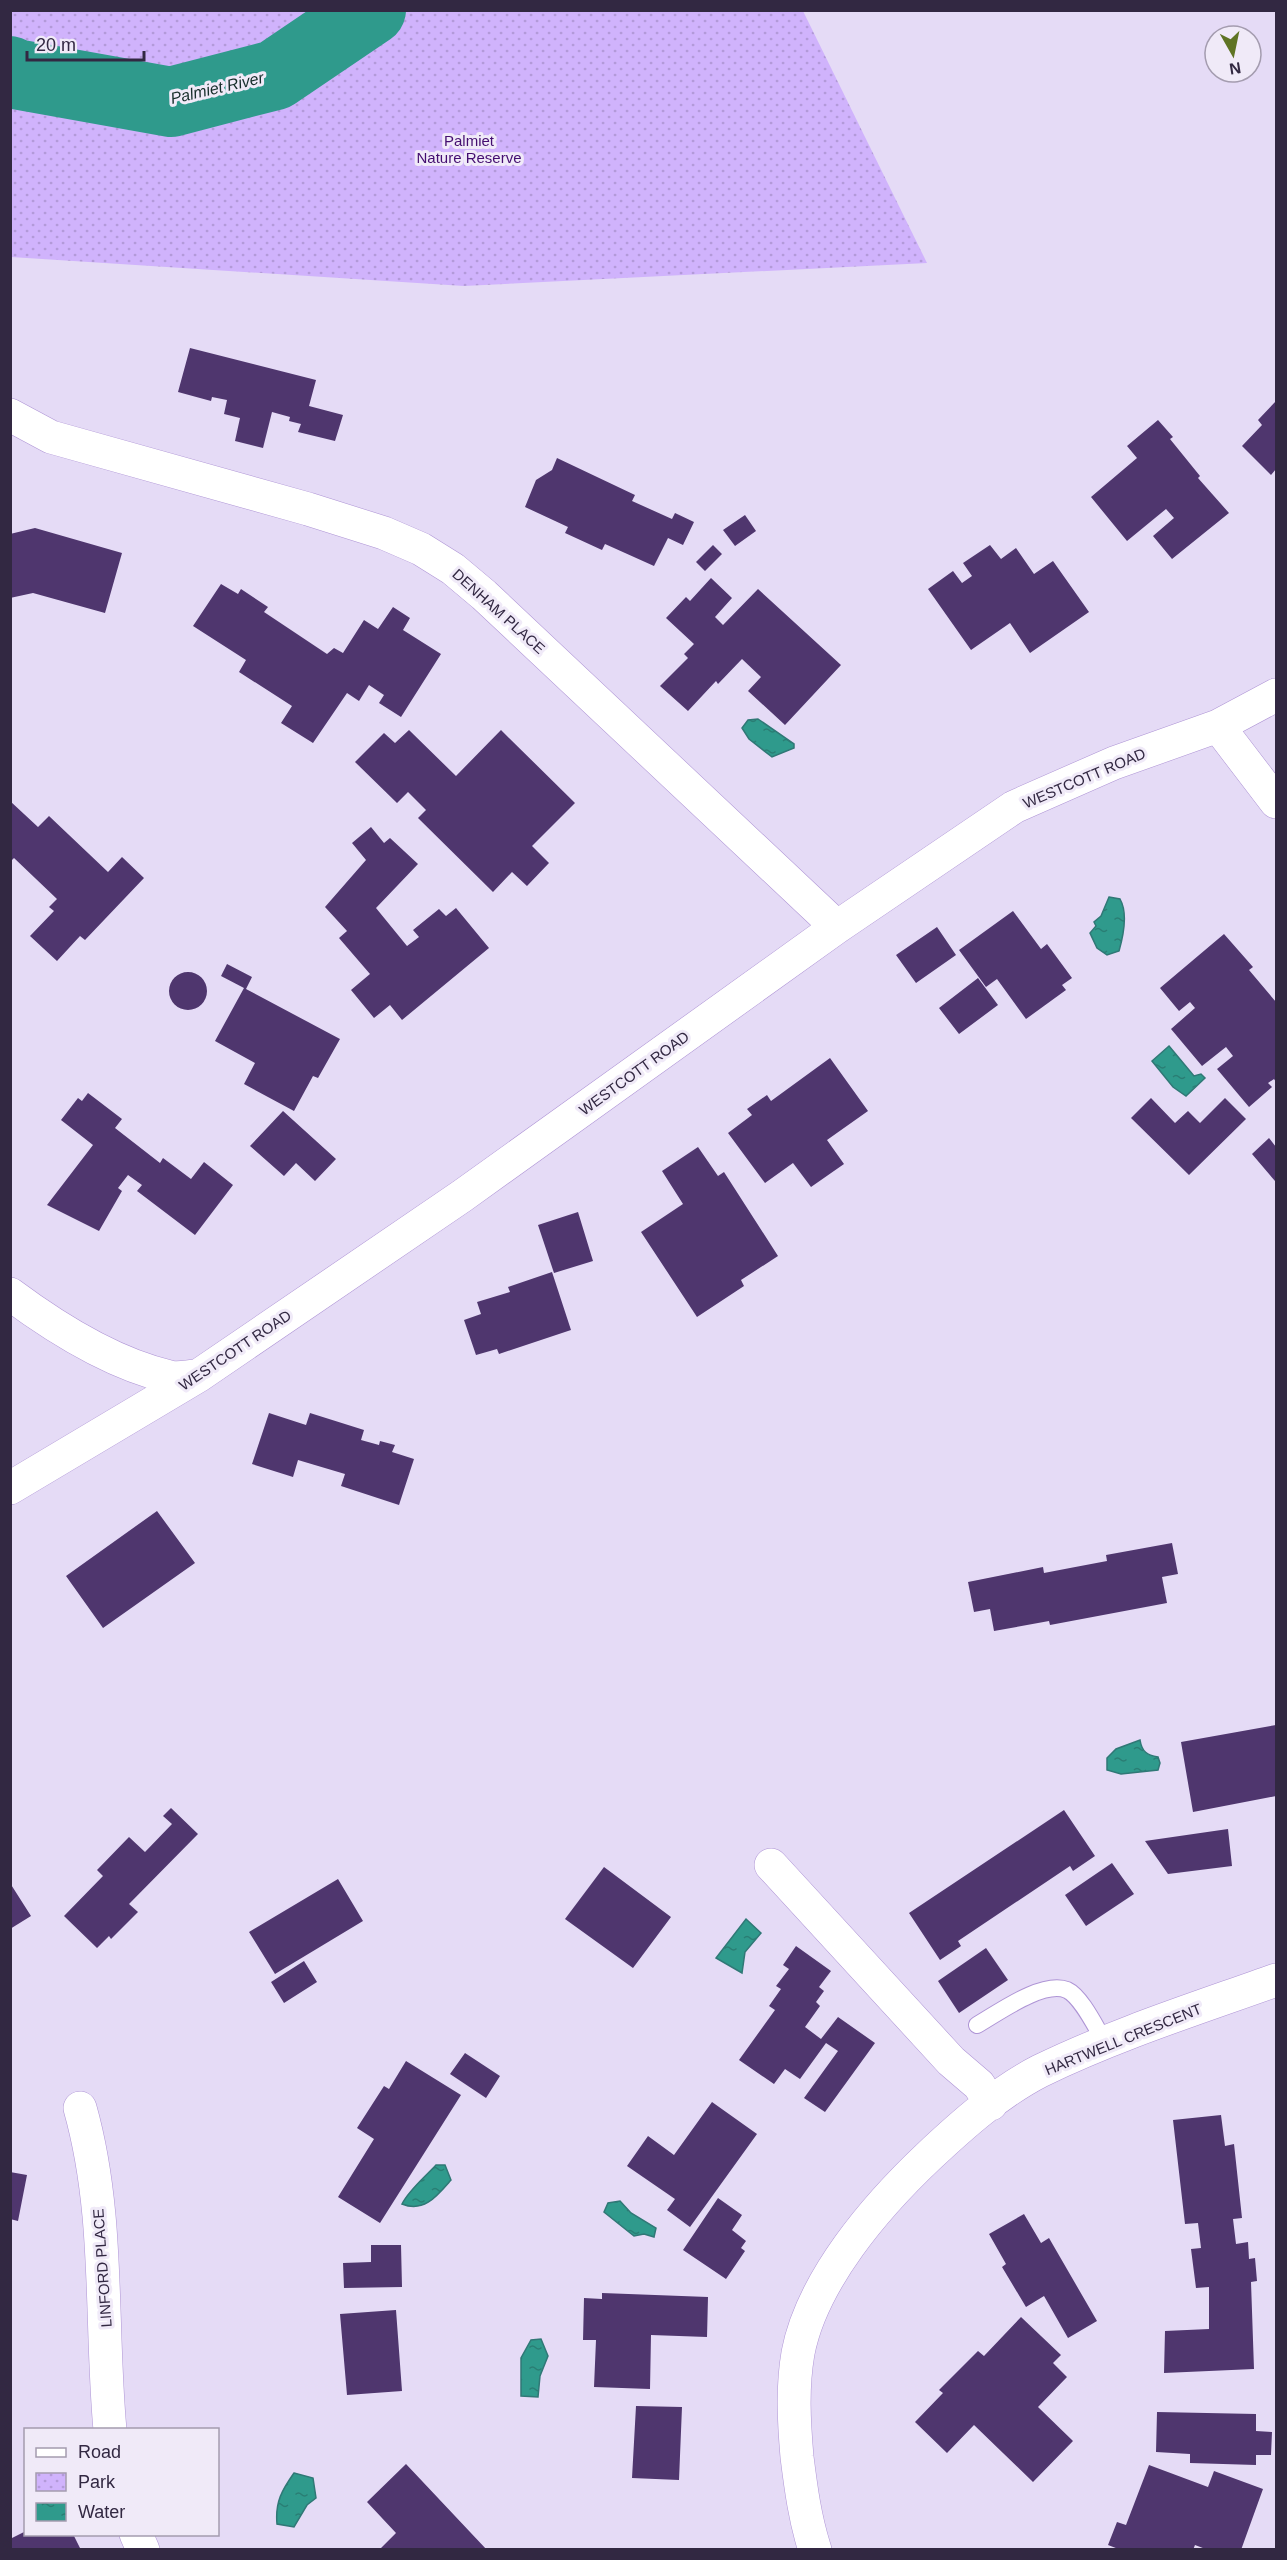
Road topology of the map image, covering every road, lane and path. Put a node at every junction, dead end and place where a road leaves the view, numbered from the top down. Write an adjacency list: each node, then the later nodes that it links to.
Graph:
1 (10, 415): 5 (street, DENHAM PLACE)
2 (1276, 695): 3 (street, WESTCOTT ROAD)
3 (1218, 726): 4 (street); 5 (street, WESTCOTT ROAD)
4 (1276, 801)
5 (837, 927): 7 (street, WESTCOTT ROAD)
6 (10, 1294): 7 (street)
7 (198, 1376): 8 (street, WESTCOTT ROAD)
8 (10, 1488)
9 (771, 1865): 13 (street)
10 (1276, 1980): 12 (street, HARTWELL CRESCENT)
11 (977, 2025): 12 (lane)
12 (1106, 2044): 13 (street, HARTWELL CRESCENT)
13 (991, 2104): 18 (street, HARTWELL CRESCENT)
14 (80, 2108): 15 (street, LINFORD PLACE)
15 (110, 2428)
16 (136, 2536): 17 (street)
17 (143, 2550)
18 (815, 2550)

